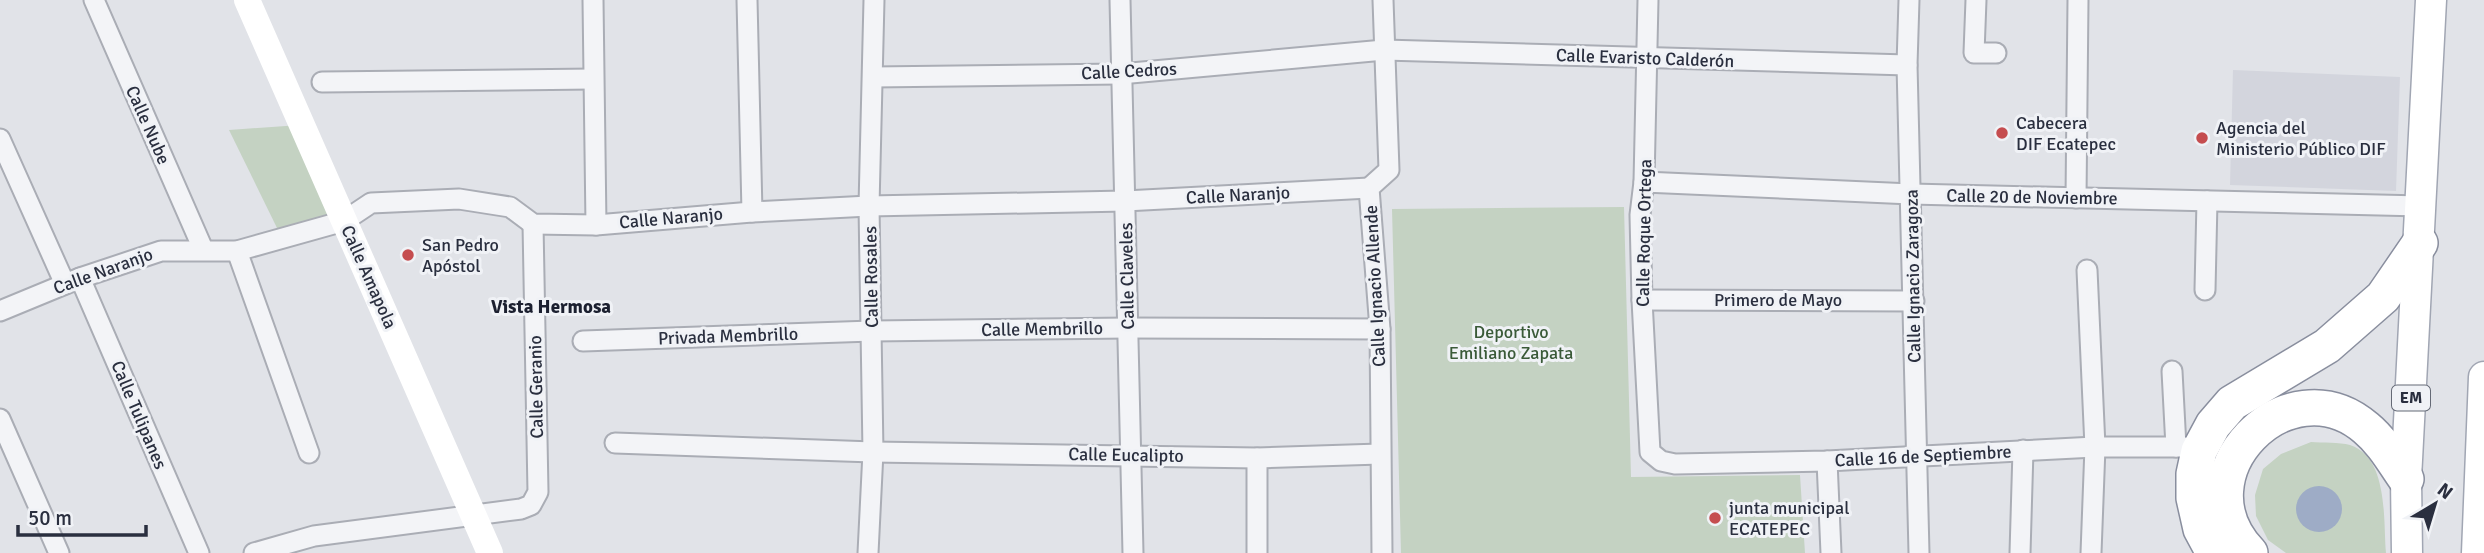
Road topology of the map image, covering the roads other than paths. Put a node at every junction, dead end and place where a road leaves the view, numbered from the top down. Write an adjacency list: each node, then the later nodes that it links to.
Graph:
1 (94, 0): 35 (street, Calle Nube)
2 (247, 0): 31 (street, Calle Amapola)
3 (593, 0): 19 (street)
4 (747, 0): 30 (street)
5 (874, 0): 18 (street, Calle Rosales)
6 (1120, 0): 17 (street, Calle Claveles)
7 (1383, 0): 13 (street, Calle Ignacio Allende)
8 (1648, 0): 15 (street, Calle Roque Ortega)
9 (1909, 0): 16 (street, Calle Ignacio Zaragoza)
10 (1976, 0): 14 (street)
11 (2078, 0): 25 (street)
12 (2431, 0): 29 (main road, EM)
13 (1384, 50): 15 (street, Calle Evaristo Calderón); 17 (street, Calle Cedros); 23 (street, Calle Ignacio Allende)
14 (1996, 53)
15 (1647, 58): 16 (street, Calle Evaristo Calderón); 22 (street, Calle Roque Ortega)
16 (1907, 65): 24 (street, Calle Ignacio Zaragoza)
17 (1120, 74): 18 (street, Calle Cedros); 26 (street, Calle Claveles)
18 (873, 77): 28 (street, Calle Rosales)
19 (593, 79): 20 (street); 33 (street)
20 (322, 82)
21 (0, 138): 38 (street, Calle Tulipanes)
22 (1644, 182): 24 (street, Calle 20 de Noviembre); 40 (street, Calle Roque Ortega)
23 (1369, 188): 26 (street, Calle Naranjo); 44 (street, Calle Ignacio Allende)
24 (1911, 194): 25 (street, Calle 20 de Noviembre); 41 (street, Calle Ignacio Zaragoza)
25 (2076, 198): 27 (street, Calle 20 de Noviembre)
26 (1125, 201): 28 (street, Calle Naranjo); 43 (street, Calle Claveles)
27 (2207, 201): 29 (street, Calle 20 de Noviembre); 39 (street)
28 (869, 206): 30 (street, Calle Naranjo); 45 (street, Calle Rosales)
29 (2421, 206): 34 (main road, EM)
30 (752, 212): 33 (street, Calle Naranjo)
31 (344, 221): 32 (street, Calle Naranjo); 36 (street, Calle Naranjo); 62 (street, Calle Amapola)
32 (533, 224): 33 (street, Calle Naranjo); 62 (street, Calle Geranio)
33 (596, 225)
34 (2420, 243): 61 (main road, EM); 75 (highway)
35 (203, 250): 36 (street, Calle Naranjo); 38 (street, Calle Naranjo)
36 (237, 251): 54 (street)
37 (2087, 270): 51 (street)
38 (72, 281): 42 (street, Calle Naranjo); 64 (street, Calle Tulipanes)
39 (2205, 290)
40 (1642, 300): 41 (street, Primero de Mayo); 59 (street, Calle Roque Ortega)
41 (1914, 301): 58 (street, Calle Ignacio Zaragoza)
42 (0, 312)
43 (1128, 328): 44 (street, Calle Membrillo); 45 (street, Calle Membrillo); 55 (street, Calle Claveles)
44 (1380, 328): 56 (street, Calle Ignacio Allende)
45 (872, 331): 46 (street, Privada Membrillo); 53 (street, Calle Rosales)
46 (583, 341)
47 (2172, 372): 51 (street, Calle 16 de Septiembre)
48 (2484, 377): 78 (main road)
49 (0, 419): 63 (street)
50 (615, 443): 53 (street, Calle Eucalipto)
51 (2095, 447): 52 (street, Calle 16 de Septiembre); 74 (street)
52 (2023, 450): 58 (street, Calle 16 de Septiembre); 73 (street)
53 (873, 452): 55 (street, Calle Eucalipto); 67 (street, Calle Rosales)
54 (309, 453)
55 (1131, 454): 57 (street, Calle Eucalipto); 68 (street, Calle Claveles)
56 (1380, 454): 57 (street, Calle Eucalipto); 70 (street, Calle Ignacio Allende)
57 (1257, 457): 69 (street)
58 (1916, 457): 60 (street, Calle 16 de Septiembre); 72 (street, Calle Ignacio Zaragoza)
59 (1661, 461): 60 (street, Calle 16 de Septiembre)
60 (1827, 461): 71 (street)
61 (2406, 479): 76 (highway); 77 (main road, EM)
62 (472, 515): 65 (street); 66 (street, Calle Amapola)
63 (59, 553)
64 (199, 553)
65 (254, 553)
66 (490, 553)
67 (868, 553)
68 (1133, 553)
69 (1257, 553)
70 (1382, 553)
71 (1831, 553)
72 (1919, 553)
73 (2021, 553)
74 (2091, 553)
75 (2214, 553)
76 (2250, 553)
77 (2407, 553)
78 (2477, 553)

